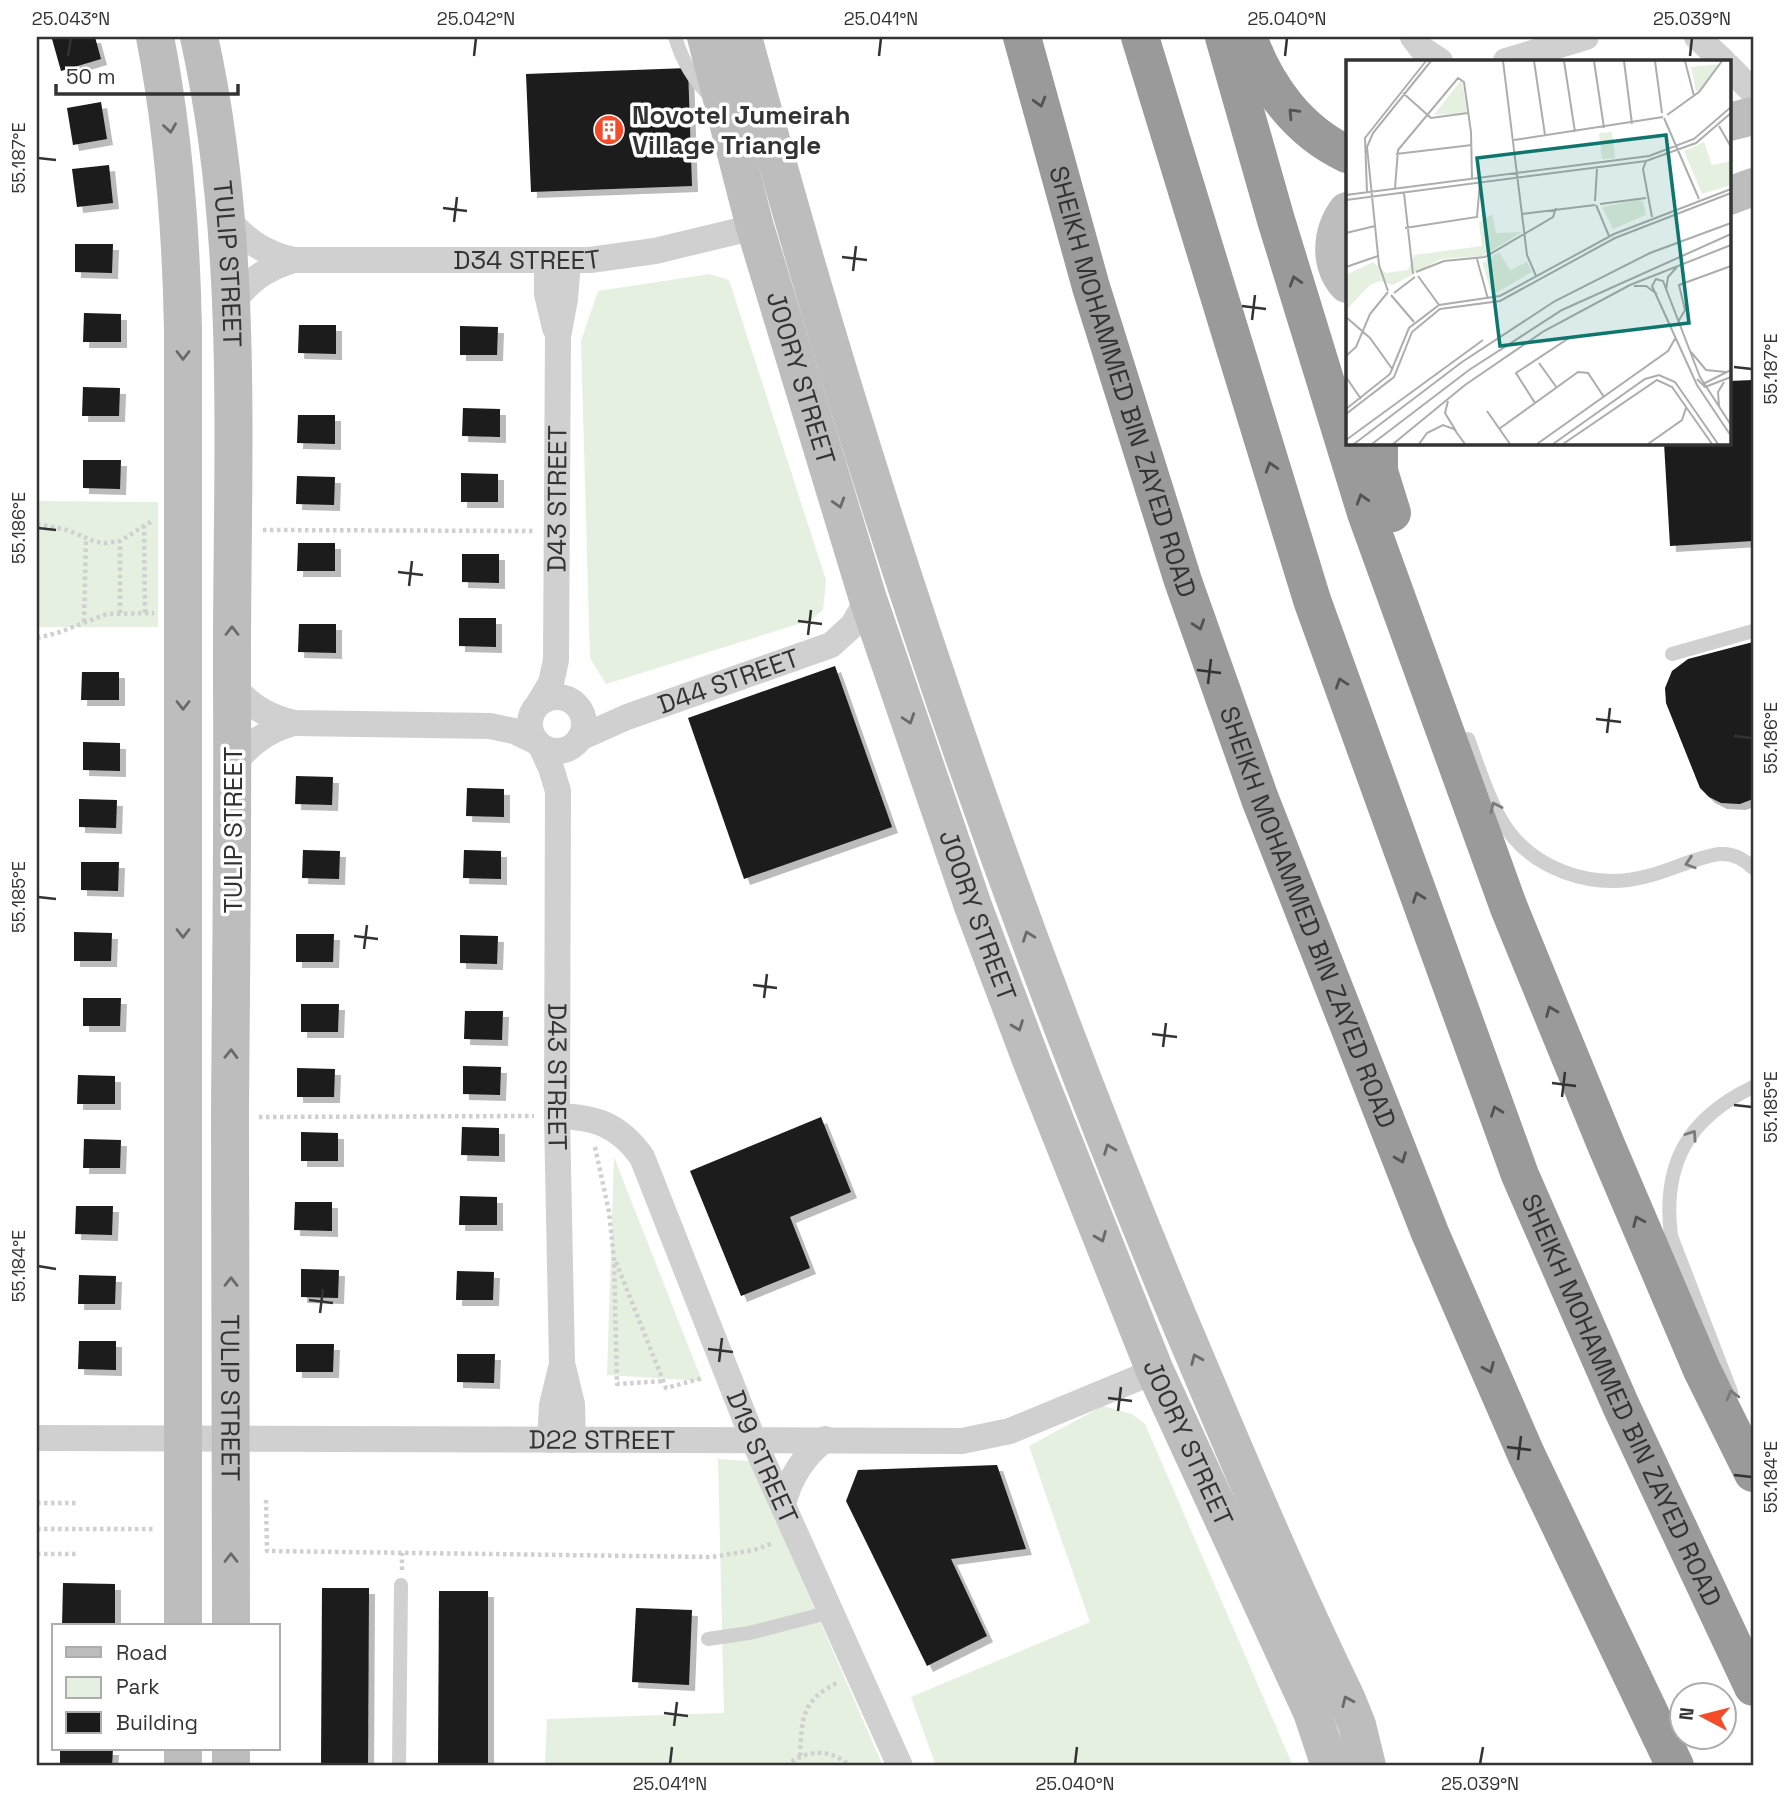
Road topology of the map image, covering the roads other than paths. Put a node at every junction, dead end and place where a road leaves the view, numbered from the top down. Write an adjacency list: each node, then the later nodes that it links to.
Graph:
1 (155, 37): 59 (street, TULIP STREET, one-way to 59)
2 (199, 37): 25 (street, TULIP STREET)
3 (676, 37): 18 (lane)
4 (706, 37): 18 (street, JOORY STREET)
5 (743, 37): 31 (street, JOORY STREET)
6 (1022, 37): 70 (highway, SHEIKH MOHAMMED BIN ZAYED ROAD, one-way to 70)
7 (1140, 37): 69 (highway, SHEIKH MOHAMMED BIN ZAYED ROAD, one-way to 7)
8 (1224, 37): 34 (highway, one-way to 8)
9 (1248, 37): 21 (highway, one-way to 9)
10 (1413, 37): 13 (street)
11 (1586, 37): 14 (street)
12 (1698, 37): 15 (street)
13 (1438, 60)
14 (1509, 60)
15 (1722, 60)
16 (1730, 68): 17 (street)
17 (1753, 92)
18 (724, 109): 26 (street, JOORY STREET)
19 (1753, 117): 20 (street)
20 (1730, 122)
21 (1346, 153)
22 (1753, 187): 23 (street)
23 (1730, 196)
24 (1346, 213): 29 (street)
25 (226, 217): 27 (street, D34 STREET); 30 (street, TULIP STREET)
26 (755, 227): 28 (street, D34 STREET); 31 (street); 33 (street, JOORY STREET, one-way to 33)
27 (294, 260): 28 (street, D34 STREET); 30 (street, D34 STREET)
28 (557, 261): 39 (street, D43 STREET)
29 (1346, 282)
30 (231, 305): 40 (street, TULIP STREET, one-way to 30)
31 (828, 334): 61 (street, JOORY STREET, one-way to 31)
32 (1379, 444): 34 (highway)
33 (868, 598): 36 (street, D44 STREET); 37 (street, JOORY STREET)
34 (1407, 624): 62 (highway, one-way to 34)
35 (1753, 631): 38 (lane)
36 (831, 645): 37 (street, D44 STREET); 43 (street, D44 STREET)
37 (886, 651): 54 (street, JOORY STREET, one-way to 54)
38 (1672, 654)
39 (556, 660): 41 (street, D43 STREET); 42 (street, D43 STREET)
40 (232, 685): 44 (street); 49 (street, TULIP STREET)
41 (575, 705): 42 (street); 43 (street, D44 STREET); 47 (street)
42 (537, 706): 45 (street); 48 (street)
43 (627, 717): 47 (street, D44 STREET)
44 (294, 723): 45 (street); 49 (street)
45 (490, 726): 48 (street)
46 (1464, 729): 51 (lane, one-way to 46)
47 (577, 740): 48 (street); 50 (street, D43 STREET)
48 (539, 744): 50 (street, D43 STREET)
49 (234, 764): 56 (street, TULIP STREET, one-way to 49)
50 (558, 791): 53 (street, D43 STREET)
51 (1753, 868)
52 (1753, 1087): 62 (lane, one-way to 52)
53 (557, 1116): 57 (street, D19 STREET); 60 (street, D43 STREET)
54 (1154, 1371): 58 (street, D22 STREET); 61 (street); 73 (street, JOORY STREET)
55 (37, 1438): 59 (street, D22 STREET)
56 (232, 1439): 59 (street, D22 STREET); 60 (street, D22 STREET); 67 (street, TULIP STREET, one-way to 56)
57 (753, 1439): 58 (street, D22 STREET); 60 (street, D22 STREET); 63 (street, D19 STREET)
58 (825, 1439): 63 (street)
59 (184, 1440): 66 (street, TULIP STREET)
60 (562, 1440)
61 (1241, 1467): 74 (street, JOORY STREET, one-way to 61)
62 (1750, 1467)
63 (783, 1504): 65 (street, D19 STREET)
64 (401, 1585): 71 (lane)
65 (831, 1612): 68 (lane); 72 (street, D19 STREET)
66 (183, 1624)
67 (231, 1624)
68 (708, 1639)
69 (1753, 1686)
70 (1668, 1758)
71 (399, 1766)
72 (901, 1766)
73 (1330, 1766)
74 (1367, 1766)

